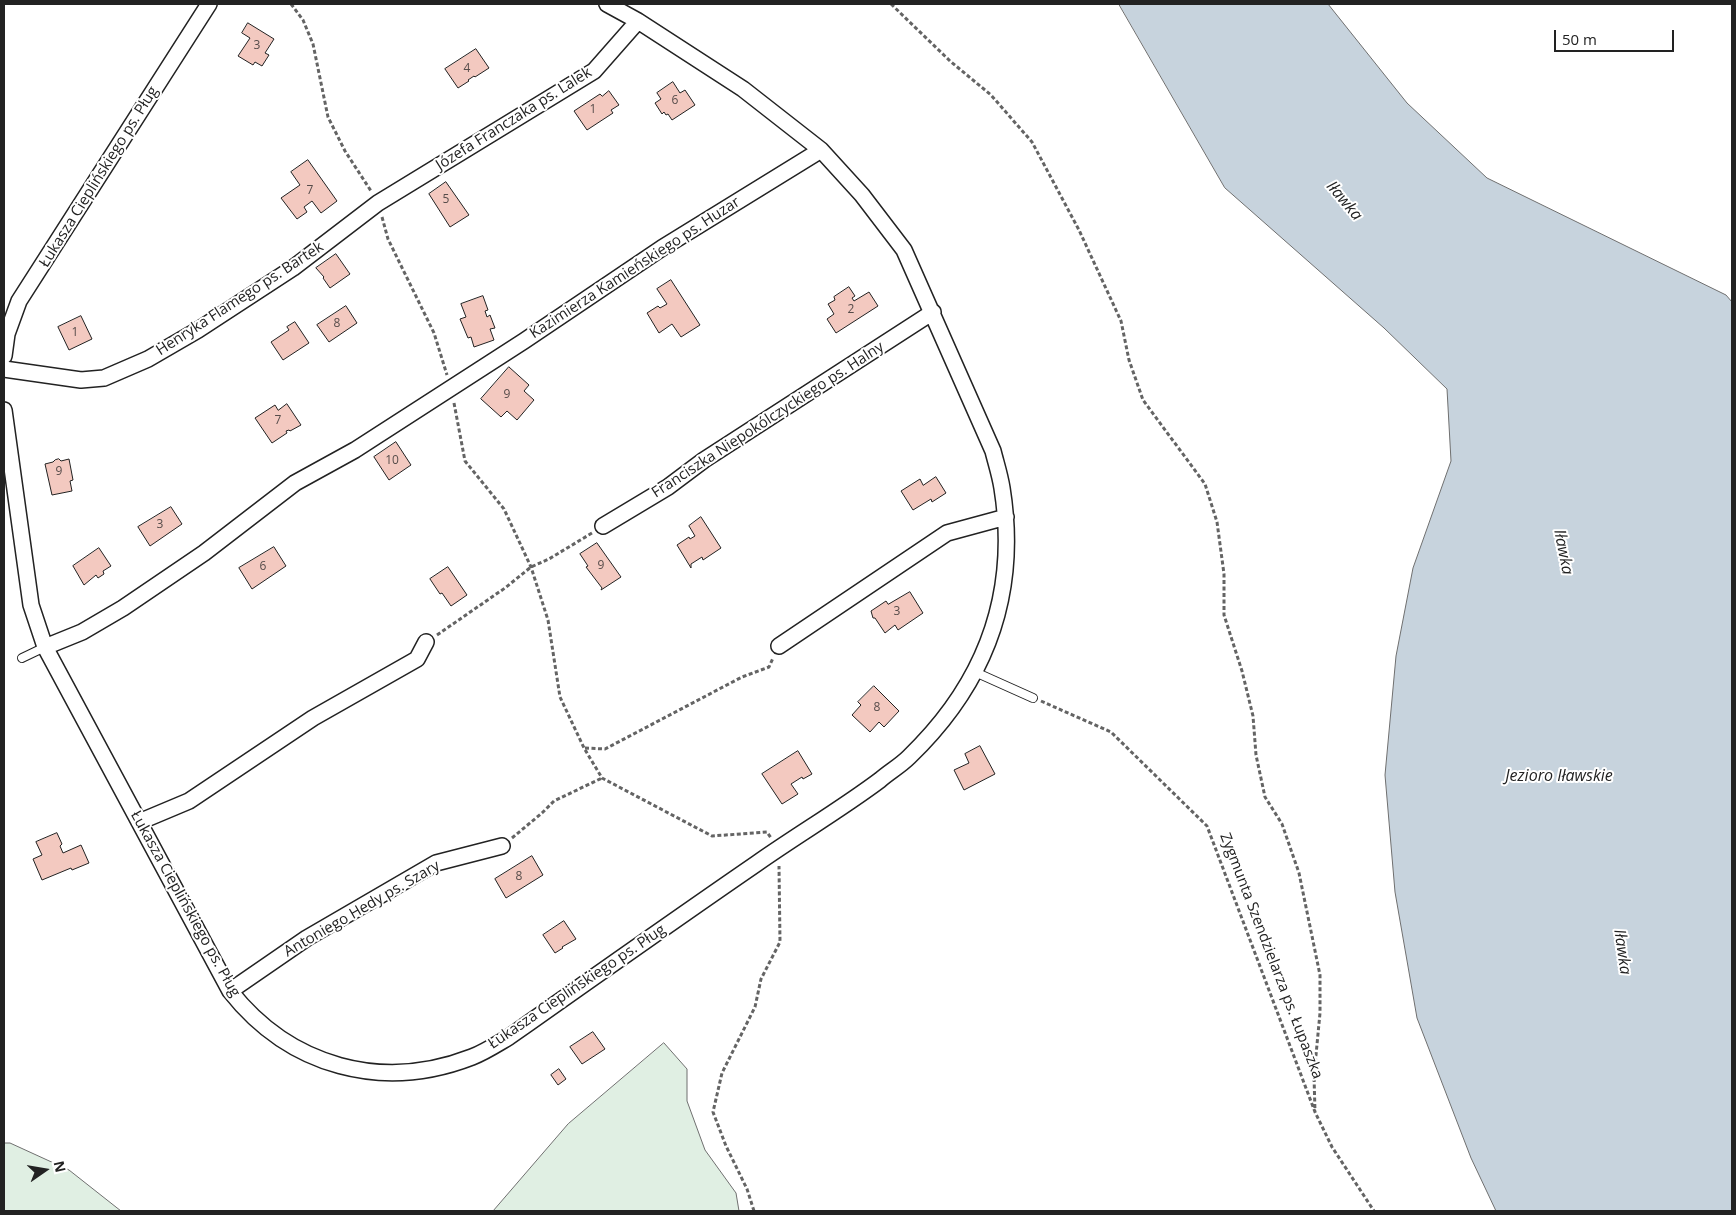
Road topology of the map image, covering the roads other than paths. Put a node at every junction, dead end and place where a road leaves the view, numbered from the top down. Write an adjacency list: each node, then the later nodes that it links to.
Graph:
1 (209, 4): 7 (street, Łukasza Cieplińskiego ps. Pług)
2 (608, 4): 3 (street, Łukasza Cieplińskiego ps. Pług)
3 (638, 20): 4 (street, Łukasza Cieplińskiego ps. Pług); 5 (street, Józefa Franczaka ps. Lalek)
4 (821, 150): 6 (street, Łukasza Cieplińskiego ps. Pług); 14 (street, Kazimierza Kamieńskiego ps. Huzar)
5 (378, 203): 8 (street, Henryka Flamego ps. Bartek)
6 (933, 312): 10 (street, Łukasza Cieplińskiego ps. Pług); 11 (street, Franciszka Niepokólczyckiego ps. Halny)
7 (4, 356)
8 (4, 369)
9 (4, 410): 14 (street, Łukasza Cieplińskiego ps. Pług)
10 (1006, 517): 13 (street); 16 (street, Łukasza Cieplińskiego ps. Pług)
11 (603, 526)
12 (426, 642): 18 (street)
13 (779, 646)
14 (45, 647): 15 (lane); 18 (street, Łukasza Cieplińskiego ps. Pług)
15 (22, 658)
16 (975, 672): 17 (lane); 20 (street, Łukasza Cieplińskiego ps. Pług)
17 (1033, 698)
18 (140, 822): 20 (street, Łukasza Cieplińskiego ps. Pług)
19 (502, 846): 20 (street, Antoniego Hedy ps. Szary)
20 (230, 991)

